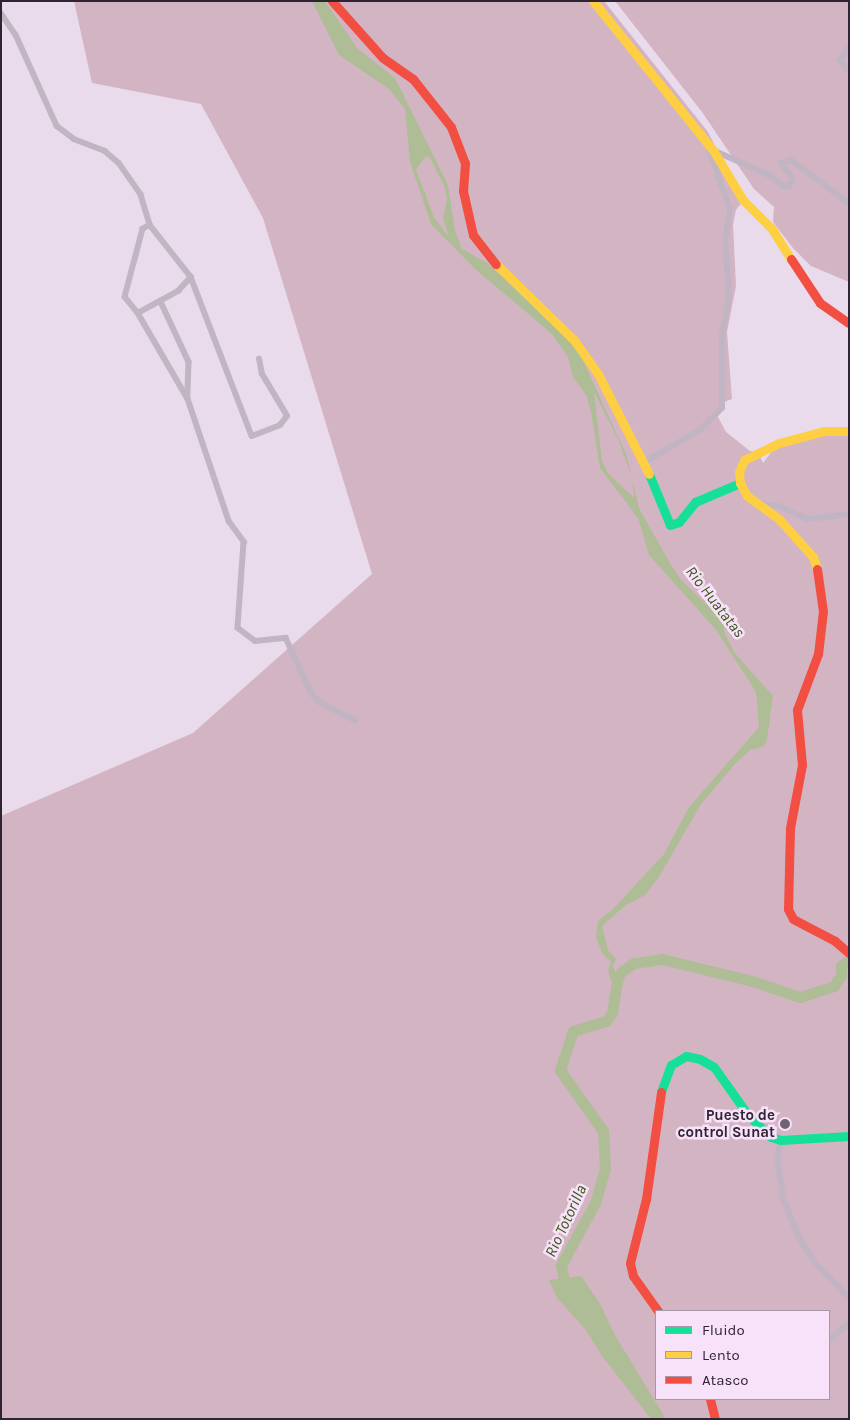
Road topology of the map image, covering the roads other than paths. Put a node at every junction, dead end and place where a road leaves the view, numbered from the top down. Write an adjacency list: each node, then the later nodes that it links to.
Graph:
1 (332, 1): 17 (main road)
2 (593, 1): 6 (main road)
3 (1, 13): 9 (street)
4 (849, 49): 5 (street)
5 (849, 71)
6 (707, 142): 7 (main road); 17 (street)
7 (714, 150): 8 (street); 13 (main road)
8 (849, 203)
9 (150, 225): 10 (street); 12 (street)
10 (191, 277): 11 (street); 14 (street)
11 (161, 302): 12 (street); 15 (street)
12 (138, 313): 15 (street)
13 (849, 322)
14 (260, 358)
15 (188, 399): 21 (street)
16 (849, 431): 18 (main road)
17 (644, 463): 18 (main road)
18 (740, 483): 19 (main road)
19 (756, 503): 20 (street); 22 (main road)
20 (849, 514)
21 (355, 720)
22 (849, 953)
23 (849, 1136): 24 (main road)
24 (780, 1140): 25 (street); 26 (main road)
25 (849, 1298)
26 (657, 1310)
27 (849, 1323): 28 (street)
28 (830, 1339)
29 (710, 1400): 30 (main road)
30 (715, 1419)

